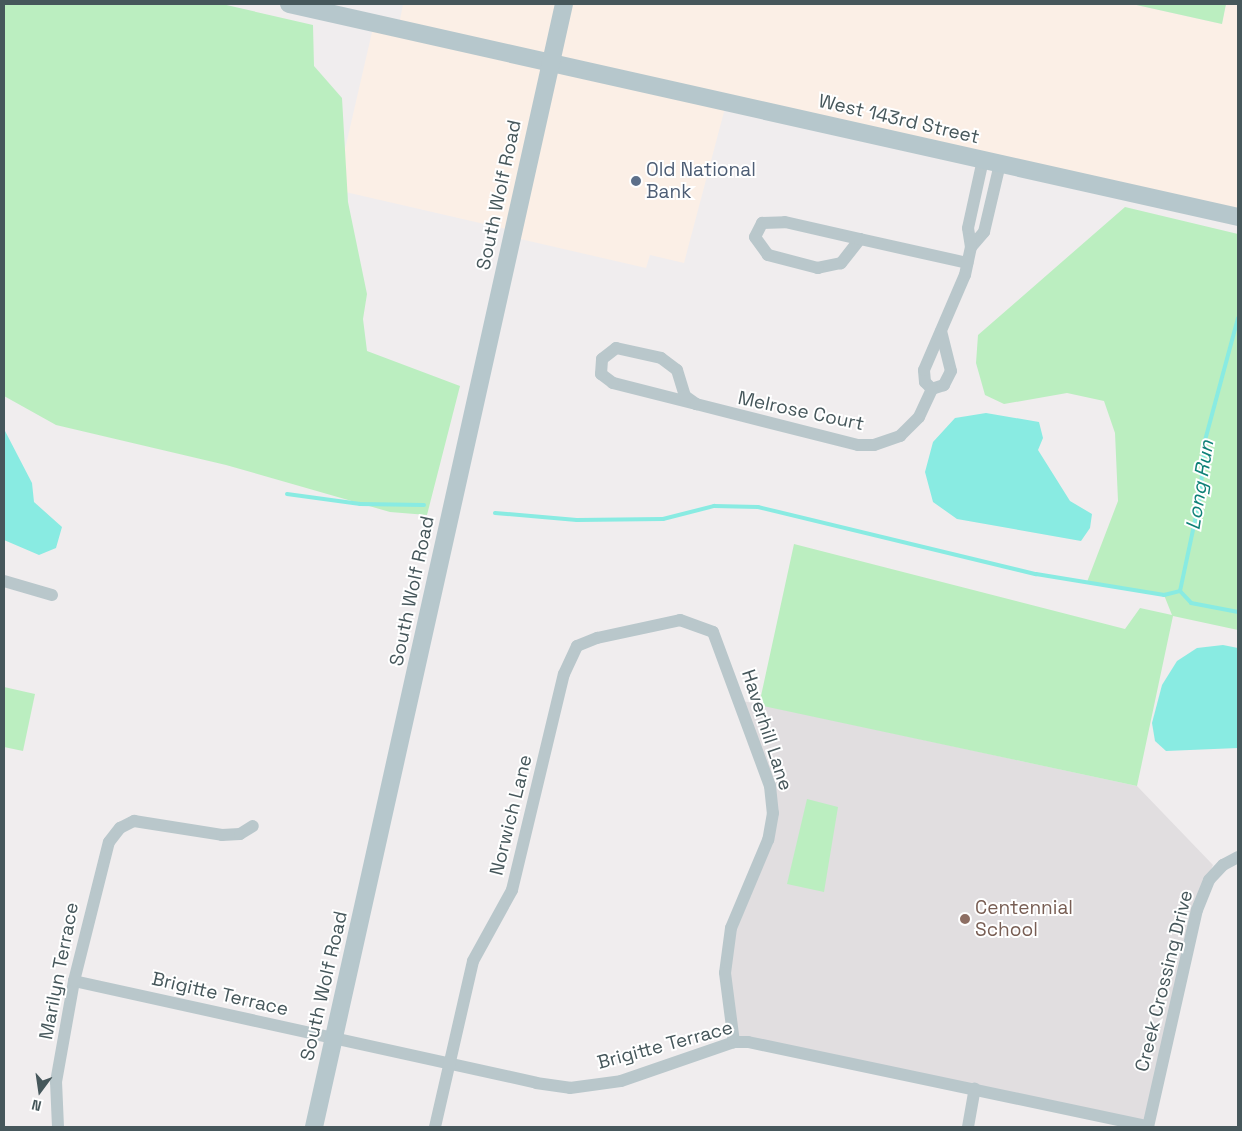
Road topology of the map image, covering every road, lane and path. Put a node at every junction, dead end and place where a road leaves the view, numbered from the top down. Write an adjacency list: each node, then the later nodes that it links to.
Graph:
1 (289, 4): 3 (main road, West 143rd Street)
2 (564, 4): 3 (main road, South Wolf Road)
3 (550, 63): 4 (main road, West 143rd Street); 17 (main road, South Wolf Road)
4 (992, 162): 5 (main road, West 143rd Street); 7 (street)
5 (1238, 217)
6 (860, 239): 6 (street); 7 (street)
7 (967, 263): 8 (street)
8 (941, 331): 9 (street); 9 (street)
9 (932, 389): 10 (street, Melrose Court)
10 (696, 404): 10 (street, Melrose Court)
11 (4, 581): 12 (street)
12 (52, 595)
13 (713, 632): 18 (street, Haverhill Lane); 19 (street, Norwich Lane)
14 (253, 826): 16 (street, Marilyn Terrace)
15 (1238, 858): 21 (street, Creek Crossing Drive)
16 (74, 981): 17 (street, Brigitte Terrace); 22 (street, Marilyn Terrace)
17 (334, 1039): 19 (street, Brigitte Terrace); 23 (main road, South Wolf Road)
18 (734, 1042): 19 (street, Brigitte Terrace); 20 (street, Brigitte Terrace)
19 (449, 1064): 24 (street, Norwich Lane)
20 (976, 1089): 21 (street, Brigitte Terrace); 25 (street)
21 (1148, 1126)
22 (58, 1127)
23 (314, 1127)
24 (435, 1127)
25 (968, 1127)

